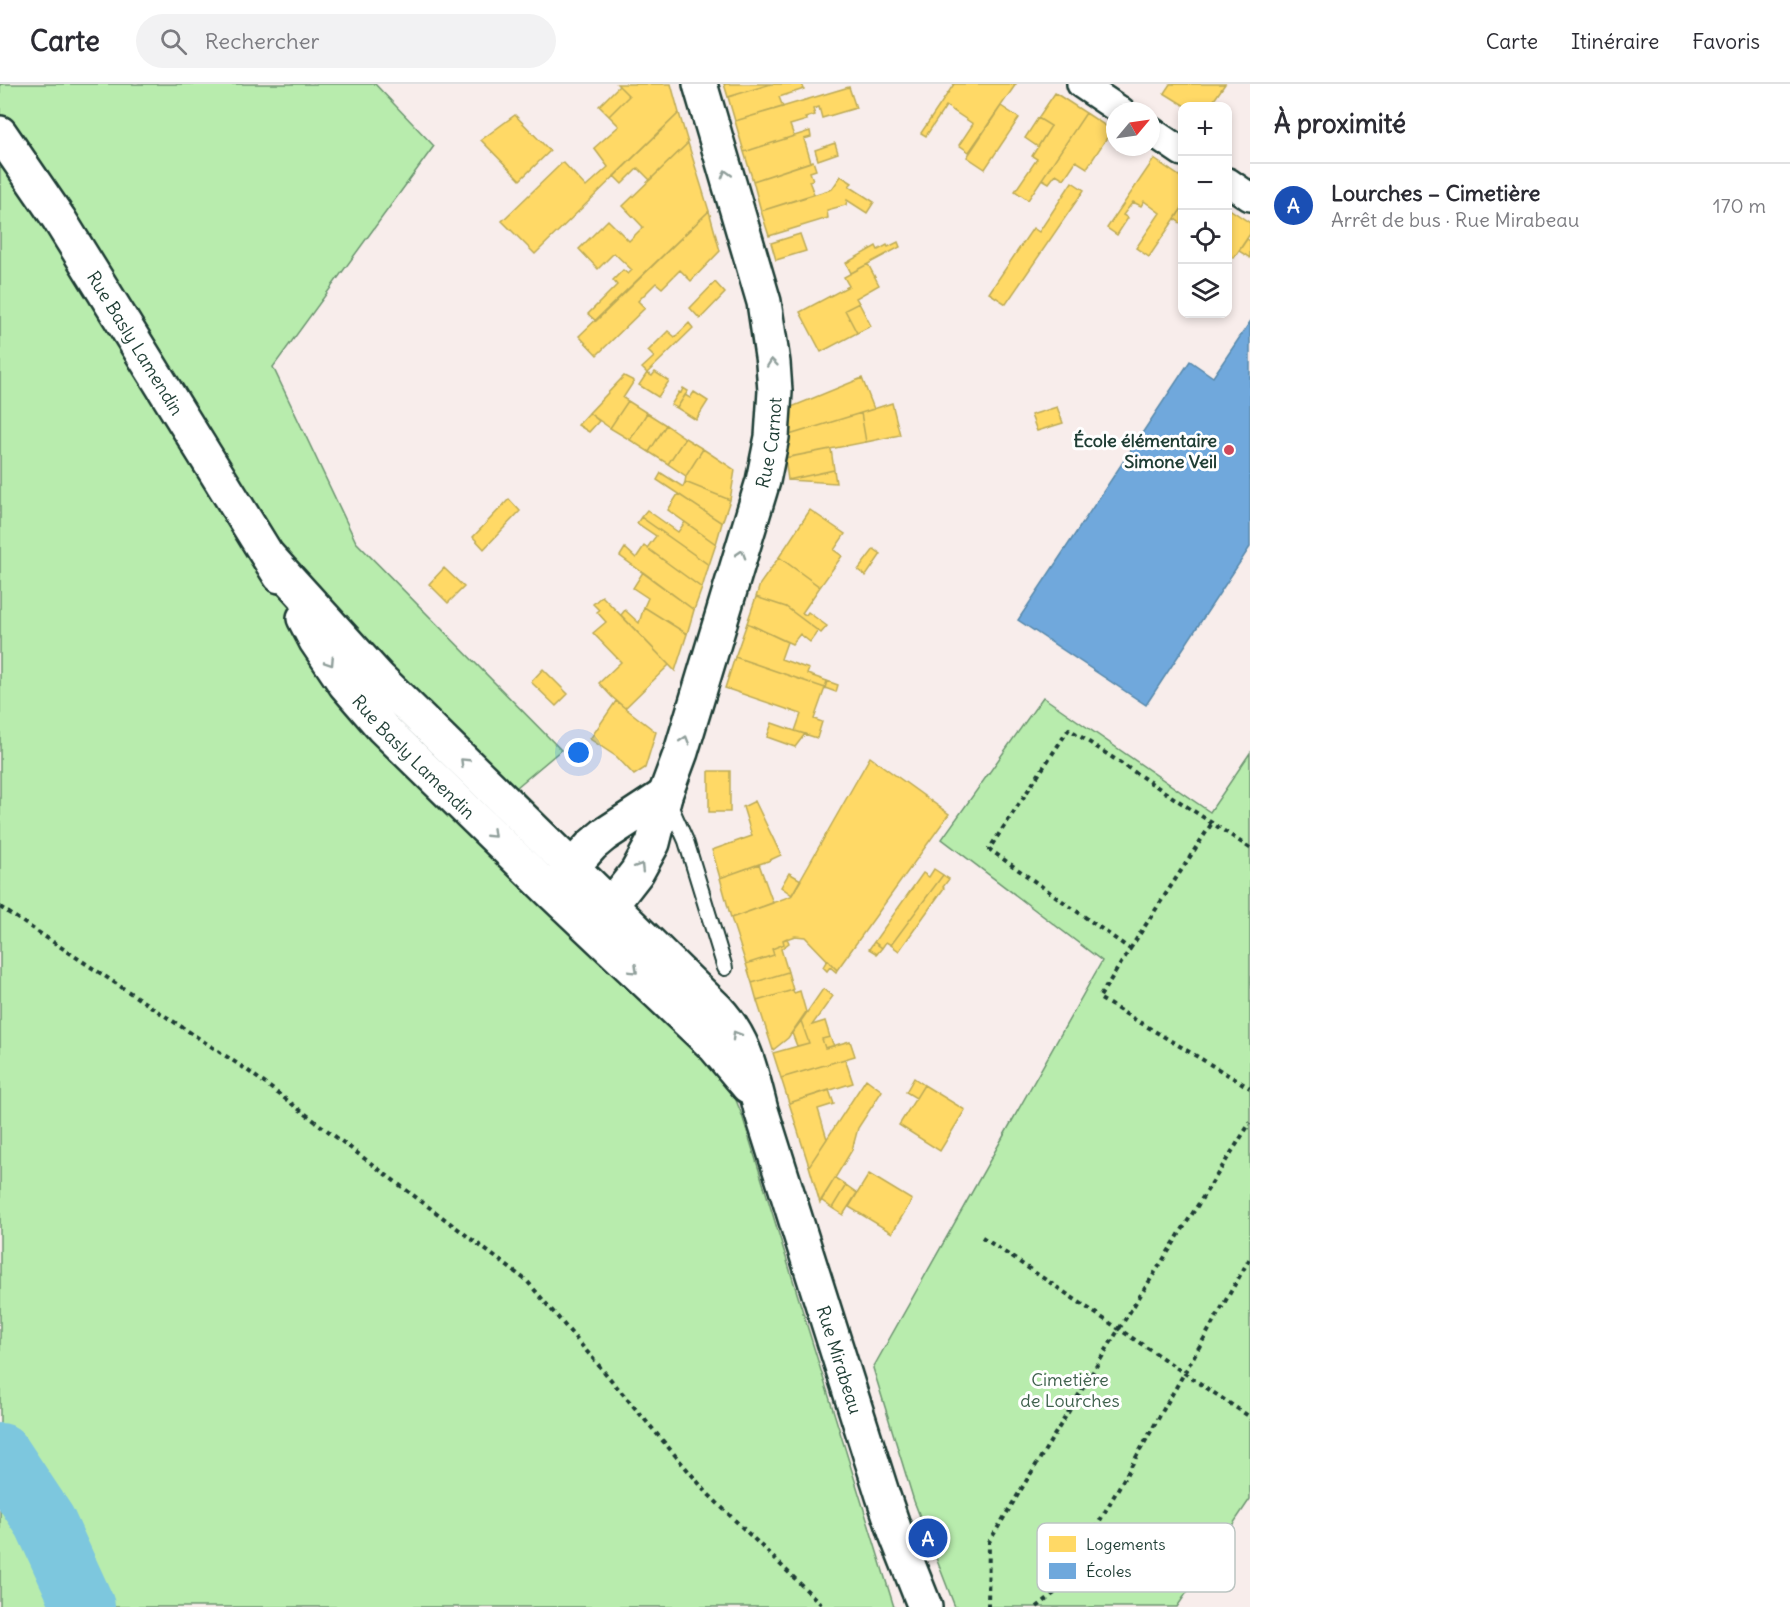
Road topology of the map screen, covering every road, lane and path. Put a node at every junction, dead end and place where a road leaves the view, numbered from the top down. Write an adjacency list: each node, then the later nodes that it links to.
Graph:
1 (700, 84): 10 (street, Rue Carnot, one-way to 1)
2 (1081, 84): 3 (street)
3 (1108, 102)
4 (0, 134): 9 (street, Rue Basly Lamendin)
5 (1160, 137): 6 (street)
6 (1178, 149)
7 (1232, 185): 8 (street)
8 (1250, 197)
9 (269, 557): 13 (street, Rue Basly Lamendin, one-way to 9); 14 (street, Rue Basly Lamendin, one-way to 14)
10 (665, 795): 13 (street); 15 (street, Rue Carnot, one-way to 10); 19 (lane)
11 (1212, 823): 12 (path); 18 (path); 18 (path)
12 (1250, 848)
13 (573, 867): 14 (street); 15 (street, Rue Basly Lamendin)
14 (550, 891): 17 (street, Rue Basly Lamendin)
15 (612, 905): 17 (street, Rue Carnot); 21 (street, Rue Mirabeau, one-way to 15)
16 (0, 907): 30 (path)
17 (591, 930): 21 (street, Rue Mirabeau, one-way to 21)
18 (1130, 949): 20 (path)
19 (725, 968)
20 (1250, 1088)
21 (761, 1110): 31 (street, Rue Mirabeau)
22 (1250, 1123): 25 (path)
23 (982, 1236): 25 (path)
24 (1250, 1258): 26 (path)
25 (1119, 1329): 26 (path); 32 (path)
26 (1185, 1373): 27 (path); 28 (path)
27 (1250, 1417)
28 (1099, 1523)
29 (1056, 1592): 33 (path)
30 (824, 1607)
31 (925, 1607)
32 (988, 1607)
33 (1036, 1607)

